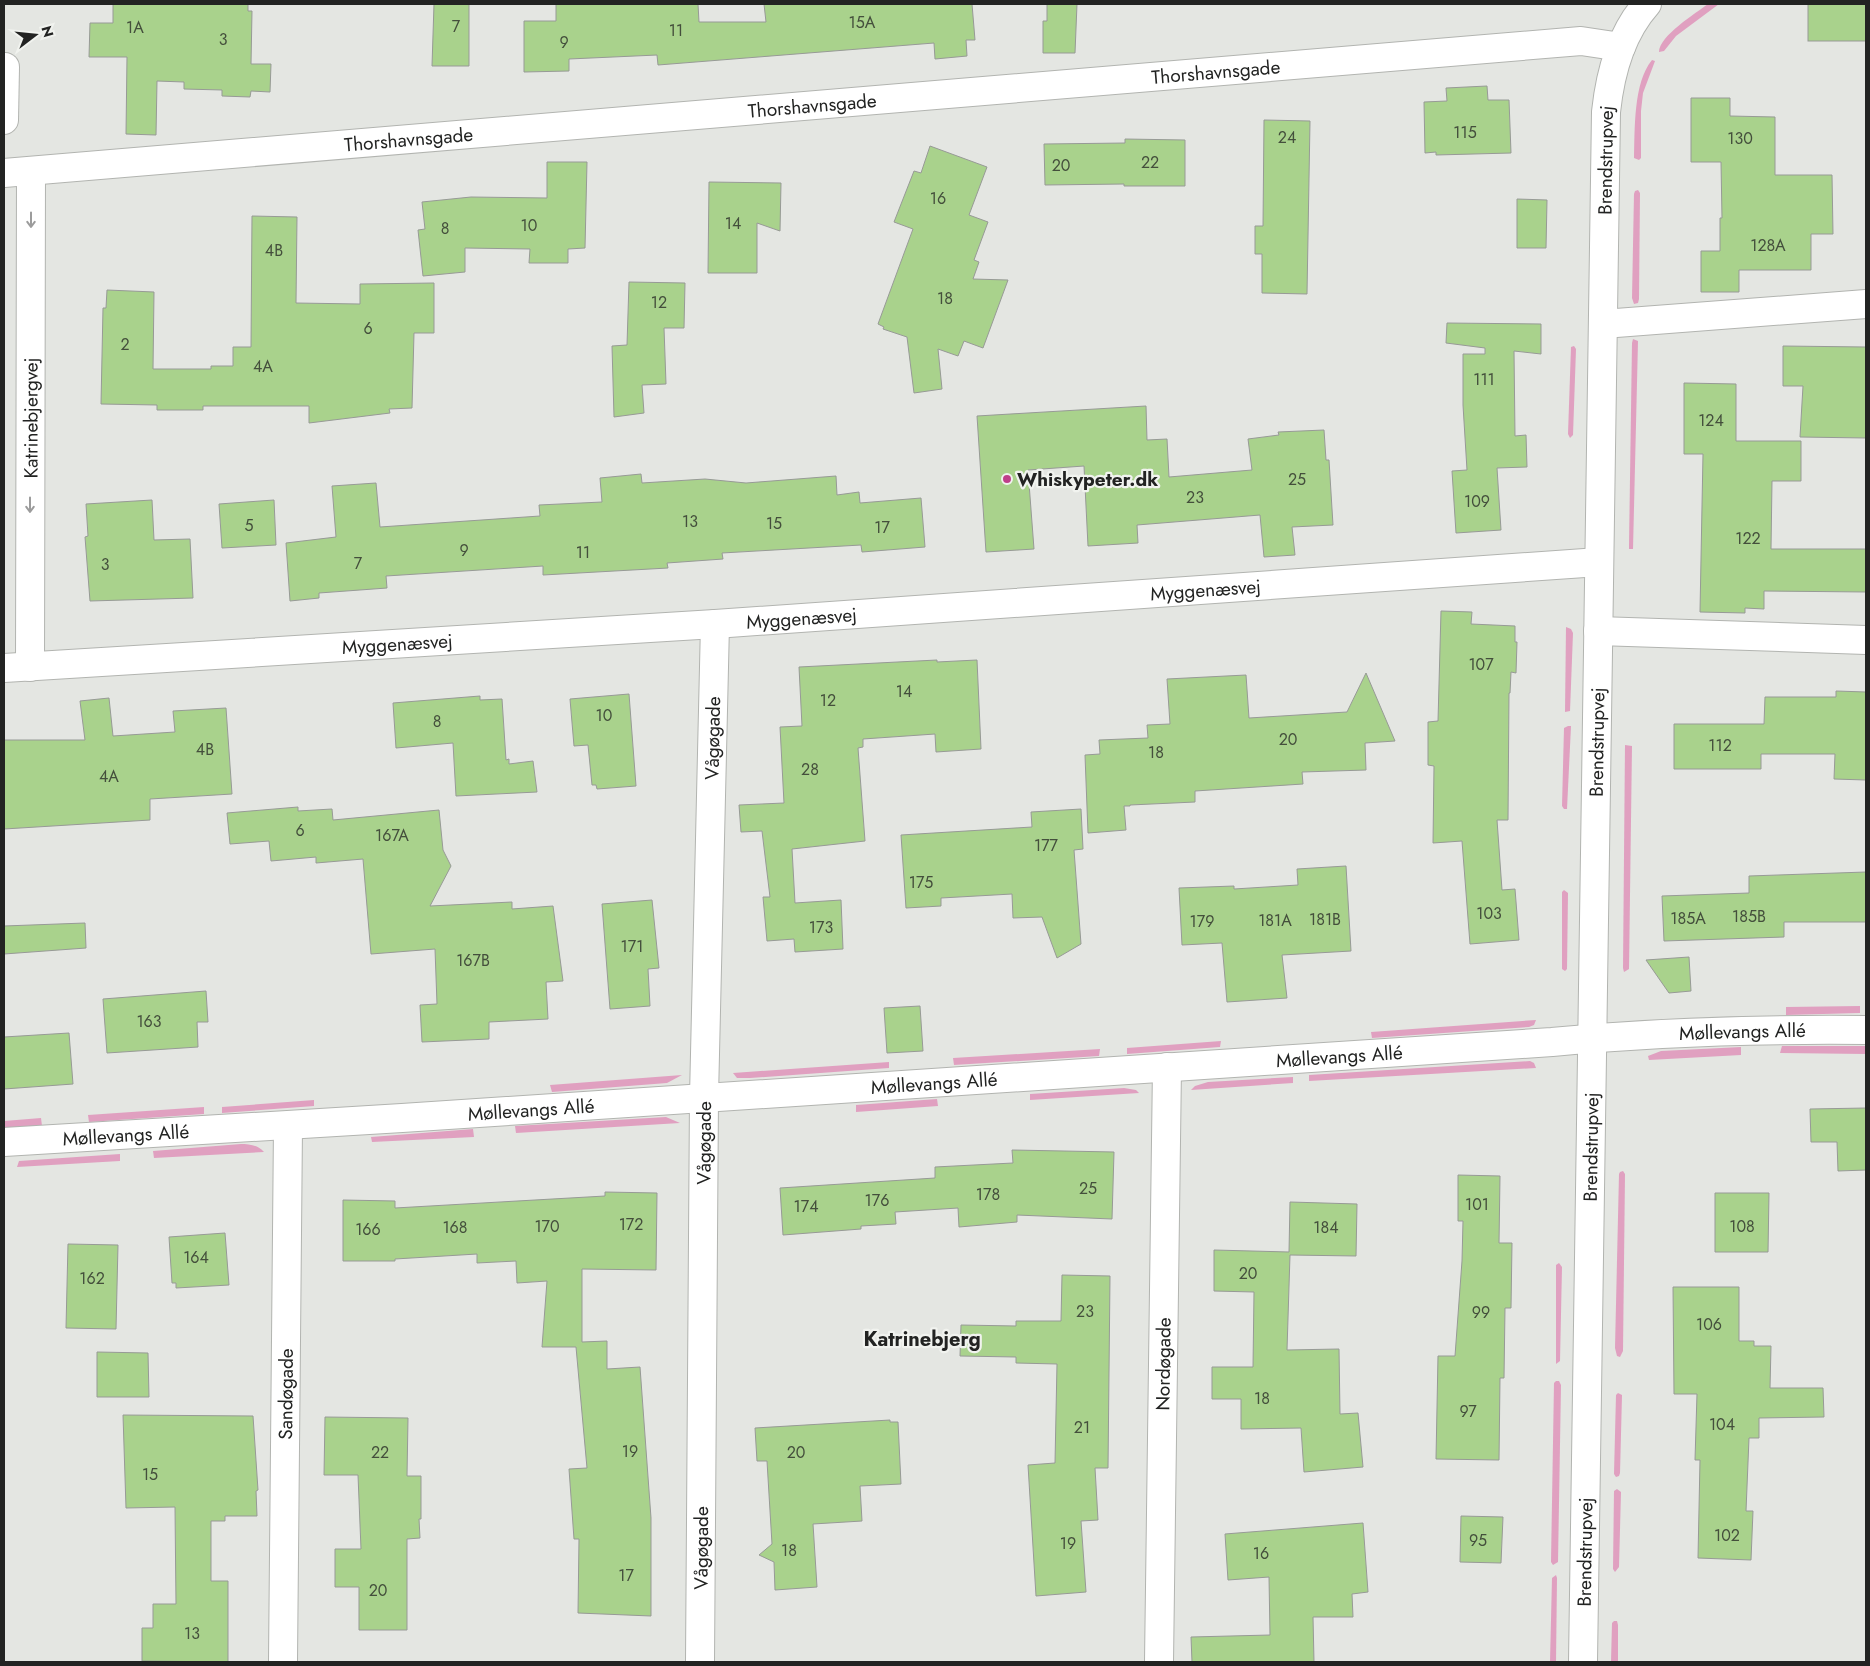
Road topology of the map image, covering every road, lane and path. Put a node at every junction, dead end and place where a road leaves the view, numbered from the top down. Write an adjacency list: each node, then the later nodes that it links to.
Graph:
1 (1647, 4): 2 (street, Brendstrupvej)
2 (1621, 47): 5 (street, Thorshavnsgade); 8 (street, Brendstrupvej)
3 (6, 67): 4 (street)
4 (4, 120)
5 (31, 171): 6 (street, Thorshavnsgade); 13 (street, Katrinebjergvej, one-way to 13)
6 (4, 173)
7 (1866, 304): 8 (street)
8 (1603, 324): 9 (street, Brendstrupvej)
9 (1599, 562): 10 (street, Myggenæsvej); 11 (street, Brendstrupvej)
10 (715, 624): 13 (street, Myggenæsvej); 17 (street, Vågøgade)
11 (1598, 632): 12 (street); 15 (street, Brendstrupvej)
12 (1866, 640)
13 (17, 667)
14 (1866, 1030): 15 (street, Møllevangs Allé)
15 (1592, 1038): 16 (street, Møllevangs Allé); 23 (street, Brendstrupvej)
16 (1167, 1067): 17 (street, Møllevangs Allé); 22 (street, Nordøgade)
17 (704, 1097): 18 (street, Møllevangs Allé); 21 (street, Vågøgade)
18 (288, 1126): 19 (street, Møllevangs Allé); 20 (street, Sandøgade)
19 (4, 1142)
20 (283, 1662)
21 (700, 1662)
22 (1159, 1662)
23 (1583, 1662)

